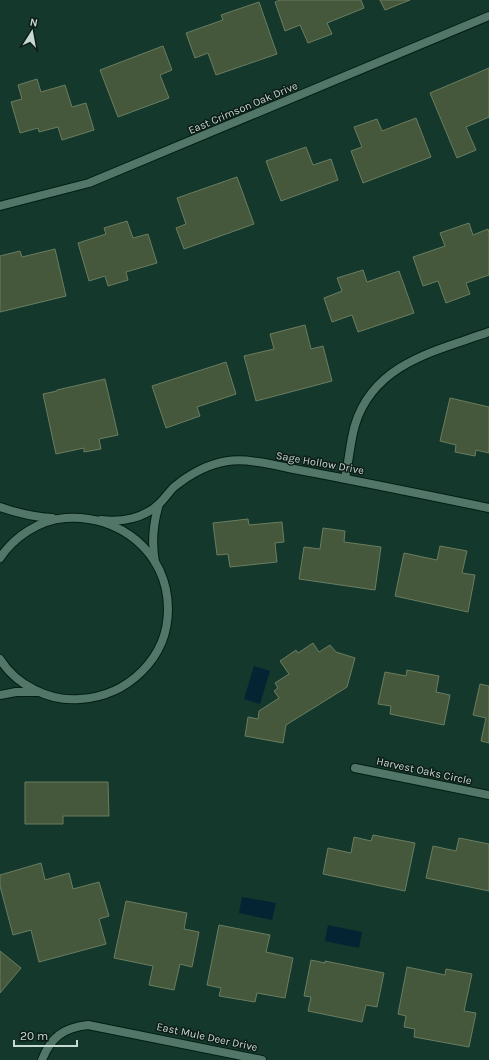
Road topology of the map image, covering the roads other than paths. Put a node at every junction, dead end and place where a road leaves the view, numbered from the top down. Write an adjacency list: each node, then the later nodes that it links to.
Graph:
1 (489, 16): 2 (street, East Crimson Oak Drive)
2 (0, 206)
3 (489, 332): 4 (street)
4 (345, 478): 5 (street, Sage Hollow Drive); 7 (street, Sage Hollow Drive)
5 (159, 504): 9 (street, Sage Hollow Drive); 11 (street, Sage Hollow Drive)
6 (0, 507): 8 (street)
7 (489, 508)
8 (61, 518): 9 (street); 10 (street)
9 (94, 519): 11 (street)
10 (0, 558)
11 (155, 562): 13 (street)
12 (0, 659): 13 (street)
13 (42, 693): 14 (street)
14 (0, 695)
15 (355, 768): 16 (street, Harvest Oaks Circle)
16 (489, 795)
17 (42, 1060): 18 (street, East Mule Deer Drive)
18 (262, 1060)

